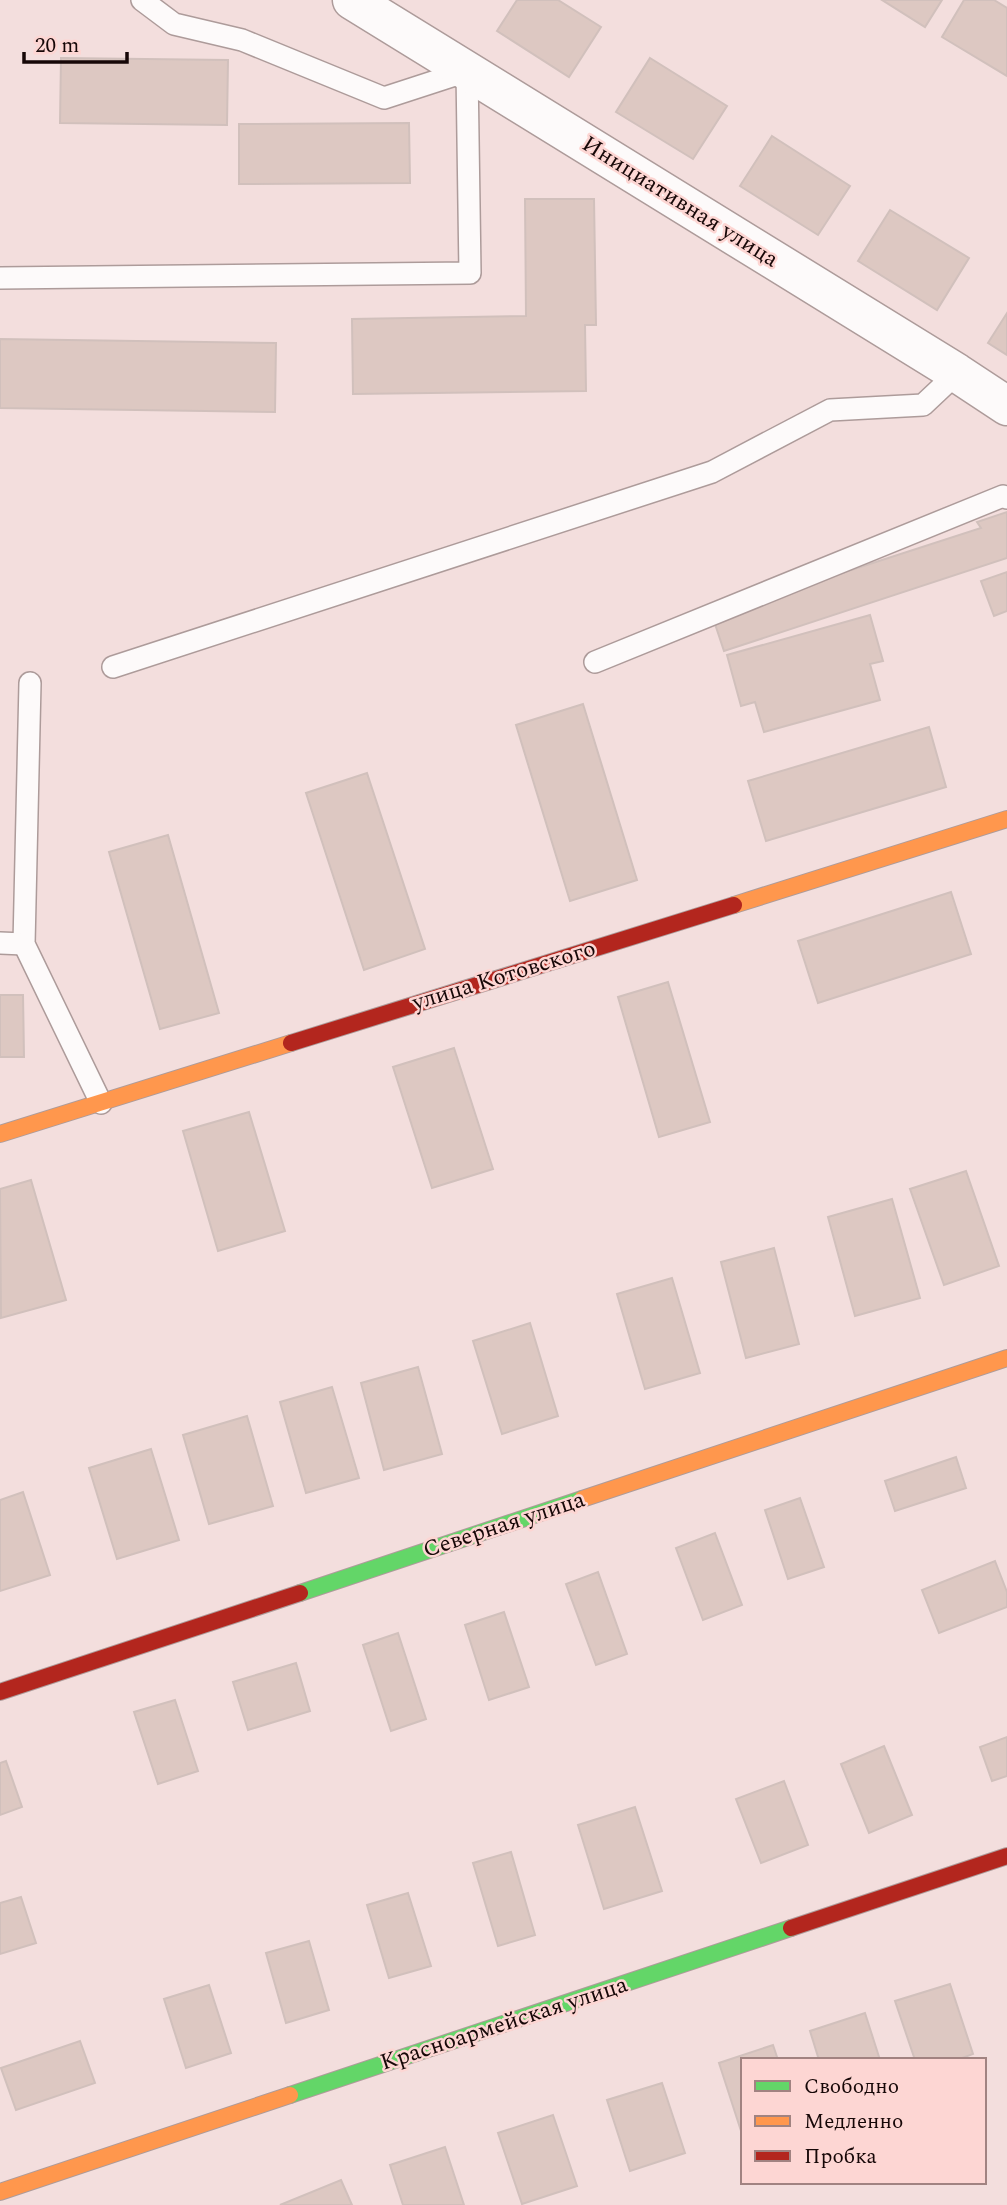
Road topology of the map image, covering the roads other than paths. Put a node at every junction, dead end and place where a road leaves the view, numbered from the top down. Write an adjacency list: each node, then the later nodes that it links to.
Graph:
1 (142, 0): 3 (lane)
2 (352, 0): 3 (street, Инициативная улица)
3 (467, 71): 4 (lane); 5 (street, Инициативная улица)
4 (0, 278)
5 (957, 373): 6 (street, Инициативная улица); 9 (lane)
6 (1007, 406)
7 (1007, 498): 8 (lane)
8 (595, 662)
9 (113, 667)
10 (30, 683): 13 (lane)
11 (1007, 819): 14 (street, улица Котовского)
12 (0, 943): 13 (lane)
13 (24, 944): 14 (lane)
14 (101, 1103): 15 (street, улица Котовского)
15 (0, 1134)
16 (1007, 1358): 17 (street, Северная улица)
17 (0, 1692)
18 (1007, 1856): 19 (street, Красноармейская улица)
19 (0, 2192)

